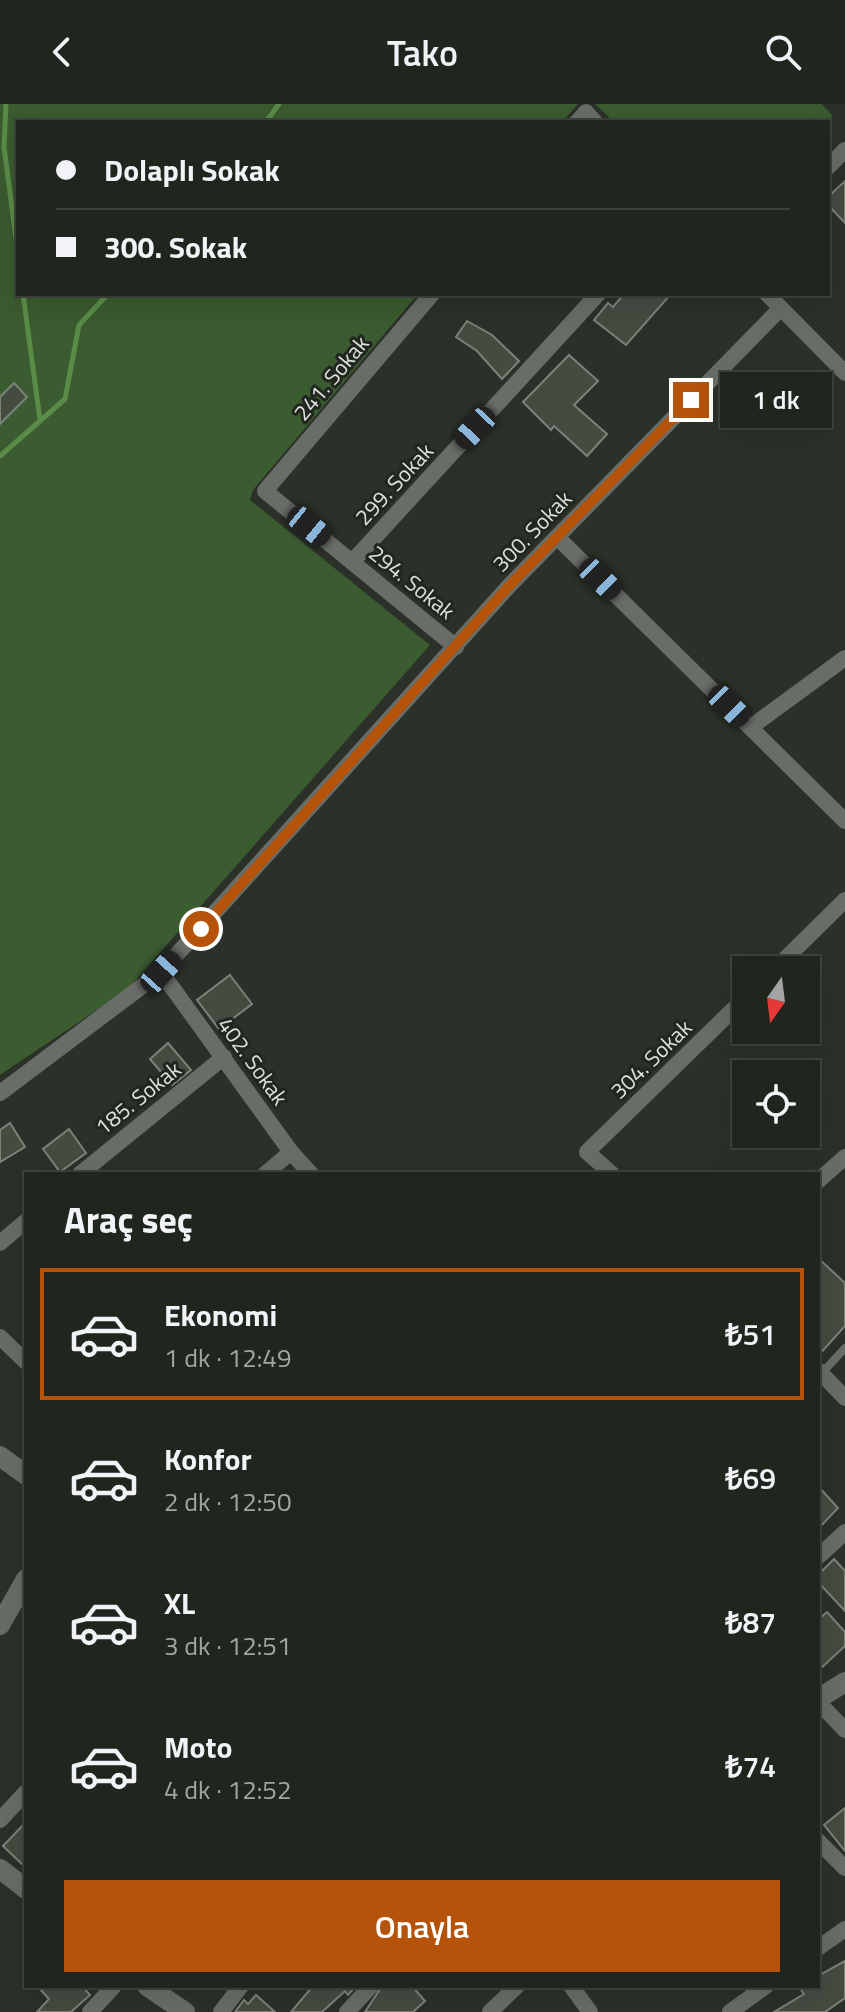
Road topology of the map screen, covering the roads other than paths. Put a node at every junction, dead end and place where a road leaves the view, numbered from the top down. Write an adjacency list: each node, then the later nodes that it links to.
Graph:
1 (845, 150): 2 (street)
2 (830, 165)
3 (430, 296): 8 (street, 241. Sokak)
4 (596, 296): 10 (street, 299. Sokak)
5 (769, 296): 6 (street)
6 (781, 308): 7 (street); 9 (street, 300. Sokak)
7 (845, 373)
8 (265, 491): 10 (street, 294. Sokak)
9 (557, 537): 11 (street, 300. Sokak); 13 (street)
10 (352, 562): 11 (street, 294. Sokak)
11 (456, 647): 17 (street, 300. Sokak)
12 (845, 658): 13 (street)
13 (751, 727): 14 (street)
14 (845, 821)
15 (845, 900): 16 (street)
16 (788, 956)
17 (161, 972): 19 (street, 402. Sokak); 20 (street, 300. Sokak)
18 (732, 1011): 26 (street, 304. Sokak)
19 (224, 1057): 21 (street, 402. Sokak); 23 (street, 185. Sokak)
20 (0, 1093)
21 (291, 1152): 24 (street); 25 (street, 402. Sokak)
22 (845, 1157): 27 (street)
23 (82, 1172)
24 (267, 1172)
25 (309, 1172)
26 (610, 1172)
27 (820, 1179)
28 (24, 1223): 29 (street)
29 (0, 1243)
30 (0, 1337): 32 (street)
31 (845, 1348): 33 (lane)
32 (24, 1360)
33 (820, 1372)
34 (820, 1374): 35 (street)
35 (845, 1398)
36 (0, 1456): 37 (street)
37 (24, 1474)
38 (845, 1532): 39 (street)
39 (820, 1555)
40 (24, 1583): 41 (street)
41 (0, 1625)
42 (845, 1682): 43 (street)
43 (820, 1699)
44 (820, 1702): 45 (street)
45 (845, 1730)
46 (24, 1794): 47 (street)
47 (0, 1820)
48 (820, 1843): 49 (street)
49 (845, 1868)
50 (0, 1869): 51 (street)
51 (24, 1887)
52 (845, 1929): 53 (street)
53 (820, 1947)
54 (112, 1988): 61 (street)
55 (150, 1988): 62 (street)
56 (239, 1988): 63 (street)
57 (369, 1988): 64 (street)
58 (515, 1988): 65 (street)
59 (576, 1988): 66 (street)
60 (763, 1988): 67 (street)
61 (90, 2012)
62 (185, 2012)
63 (221, 2012)
64 (347, 2012)
65 (490, 2012)
66 (590, 2012)
67 (730, 2012)

